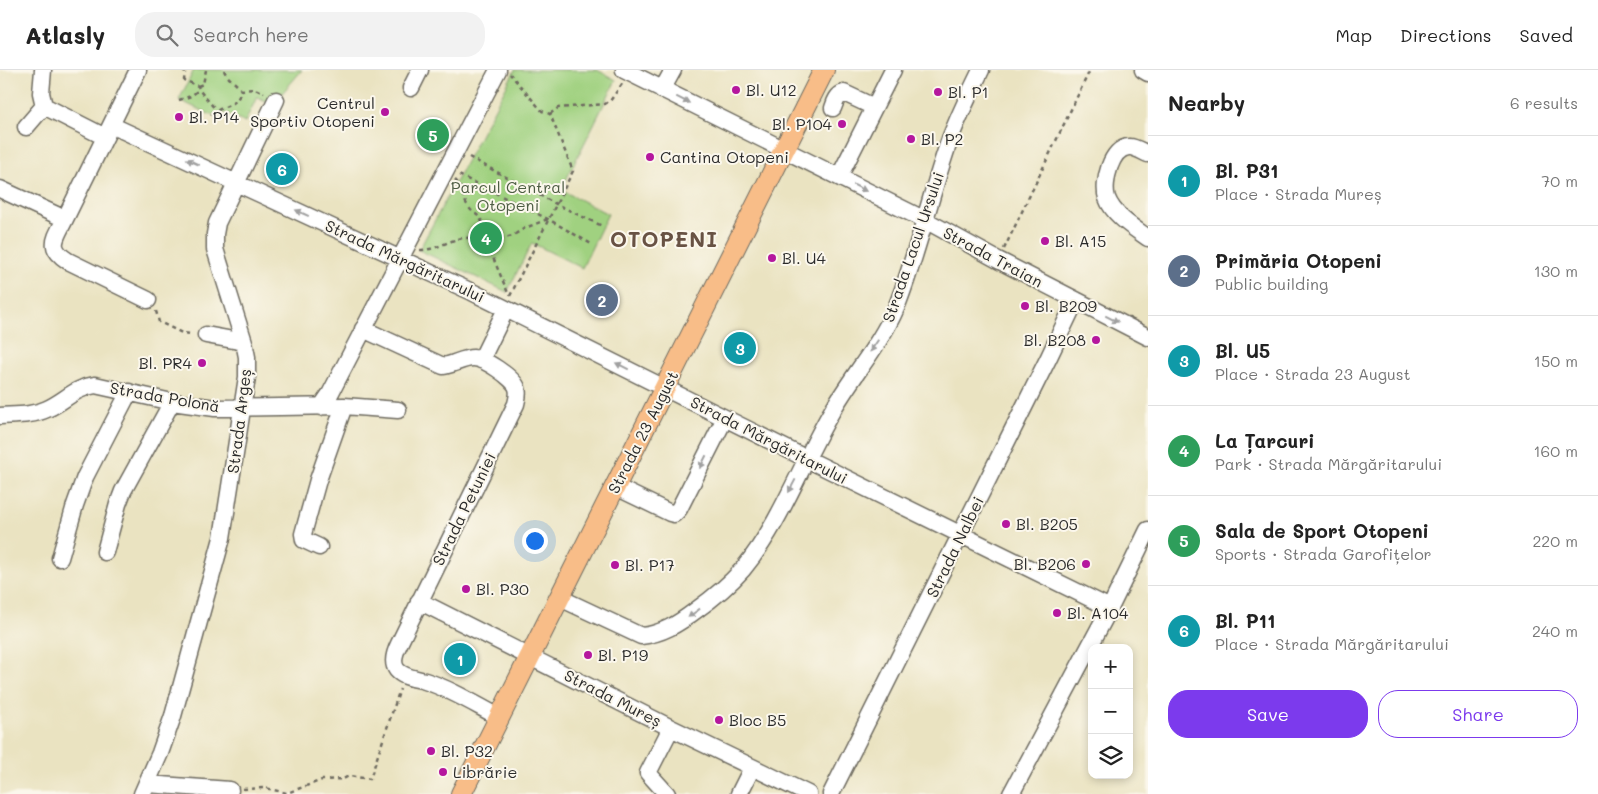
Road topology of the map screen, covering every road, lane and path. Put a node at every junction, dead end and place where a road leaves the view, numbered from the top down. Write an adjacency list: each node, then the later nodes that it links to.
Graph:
1 (43, 70): 24 (street)
2 (138, 70): 31 (street)
3 (183, 70): 18 (path)
4 (206, 70): 18 (path)
5 (224, 70): 20 (path)
6 (420, 70): 19 (street)
7 (498, 70): 33 (street)
8 (505, 70): 28 (path)
9 (673, 70): 17 (street)
10 (824, 70): 32 (main road, Strada 23 August)
11 (893, 70): 26 (street)
12 (981, 70): 42 (street, Strada Lacul Ursului)
13 (1090, 70): 51 (path)
14 (1143, 70): 16 (street)
15 (626, 71): 17 (street, Strada Traian); 28 (path)
16 (1148, 73)
17 (655, 81): 32 (street, Strada Traian, one-way to 32)
18 (198, 86): 21 (path)
19 (411, 88)
20 (241, 90): 23 (path); 27 (path)
21 (200, 91): 22 (path); 27 (path)
22 (179, 100)
23 (276, 100): 37 (street, Strada Argeș)
24 (44, 106): 30 (street); 31 (street)
25 (833, 108): 26 (street)
26 (874, 108): 36 (street)
27 (216, 110): 29 (path)
28 (550, 114): 39 (path)
29 (211, 115)
30 (26, 127)
31 (108, 131): 37 (street, one-way to 31); 40 (street)
32 (784, 149): 36 (street, Strada Traian); 60 (main road, Strada 23 August)
33 (457, 151): 35 (street); 39 (path)
34 (1148, 154): 46 (street)
35 (448, 173): 41 (path); 43 (path); 50 (street)
36 (839, 177): 42 (street, Strada Traian, one-way to 42)
37 (237, 183): 50 (street, Strada Mărgăritarului, one-way to 37); 58 (street, Strada Argeș)
38 (0, 189): 40 (street)
39 (556, 204): 41 (path); 44 (path)
40 (65, 218): 52 (street)
41 (548, 219): 47 (path); 48 (path); 54 (path)
42 (925, 220): 51 (street, Strada Traian); 69 (street, Strada Lacul Ursului, one-way to 69)
43 (483, 226): 45 (path); 47 (path)
44 (602, 226)
45 (473, 238): 49 (path); 50 (path)
46 (1148, 238)
47 (501, 240): 49 (path)
48 (593, 245)
49 (491, 251): 54 (path)
50 (400, 258): 54 (street, Strada Mărgăritarului); 55 (street)
51 (998, 260): 53 (street, Strada Traian)
52 (148, 300): 56 (path)
53 (1076, 300): 57 (street, Strada Traian, one-way to 57); 72 (street, Strada Nalbei)
54 (506, 304): 59 (street); 60 (street, Strada Mărgăritarului, one-way to 54)
55 (363, 328): 59 (street); 64 (street)
56 (206, 335): 58 (street)
57 (1148, 337)
58 (244, 342): 65 (street, Strada Argeș)
59 (481, 360): 77 (street, Strada Petuniei)
60 (666, 388): 68 (street, Strada Mărgăritarului); 70 (main road, Strada 23 August)
61 (129, 392): 62 (street, Strada Polonă); 67 (street, Strada Polonă); 75 (street)
62 (172, 402): 65 (street, Strada Polonă); 74 (street)
63 (344, 406): 64 (street, Strada Polonă); 66 (street, Strada Polonă); 73 (street)
64 (321, 407): 65 (street, Strada Polonă)
65 (242, 408): 84 (street, Strada Argeș)
66 (398, 410)
67 (0, 416)
68 (725, 418): 69 (street, Strada Mărgăritarului); 70 (street, one-way to 70)
69 (807, 459): 72 (street, Strada Mărgăritarului); 76 (street, Strada Lacul Ursului, one-way to 76)
70 (616, 487): 76 (main road, Strada 23 August)
71 (1148, 530): 78 (street)
72 (961, 534): 78 (street, Strada Mărgăritarului); 90 (street, Strada Nalbei)
73 (319, 547)
74 (105, 552)
75 (60, 558)
76 (560, 598): 79 (main road, Strada 23 August)
77 (419, 601): 79 (street, Strada Mureș); 80 (street, Strada Petuniei)
78 (1110, 608): 91 (street)
79 (530, 656): 81 (main road, Strada 23 August); 82 (street, Strada Mureș)
80 (402, 674): 81 (street); 85 (path)
81 (500, 717): 86 (main road, Strada 23 August)
82 (671, 728): 83 (street, Strada Mureș); 87 (street)
83 (752, 768): 88 (street); 89 (street, Strada Mureș)
84 (144, 789): 85 (street)
85 (230, 792)
86 (461, 794)
87 (666, 794)
88 (739, 794)
89 (808, 794)
90 (832, 794)
91 (1011, 794)

